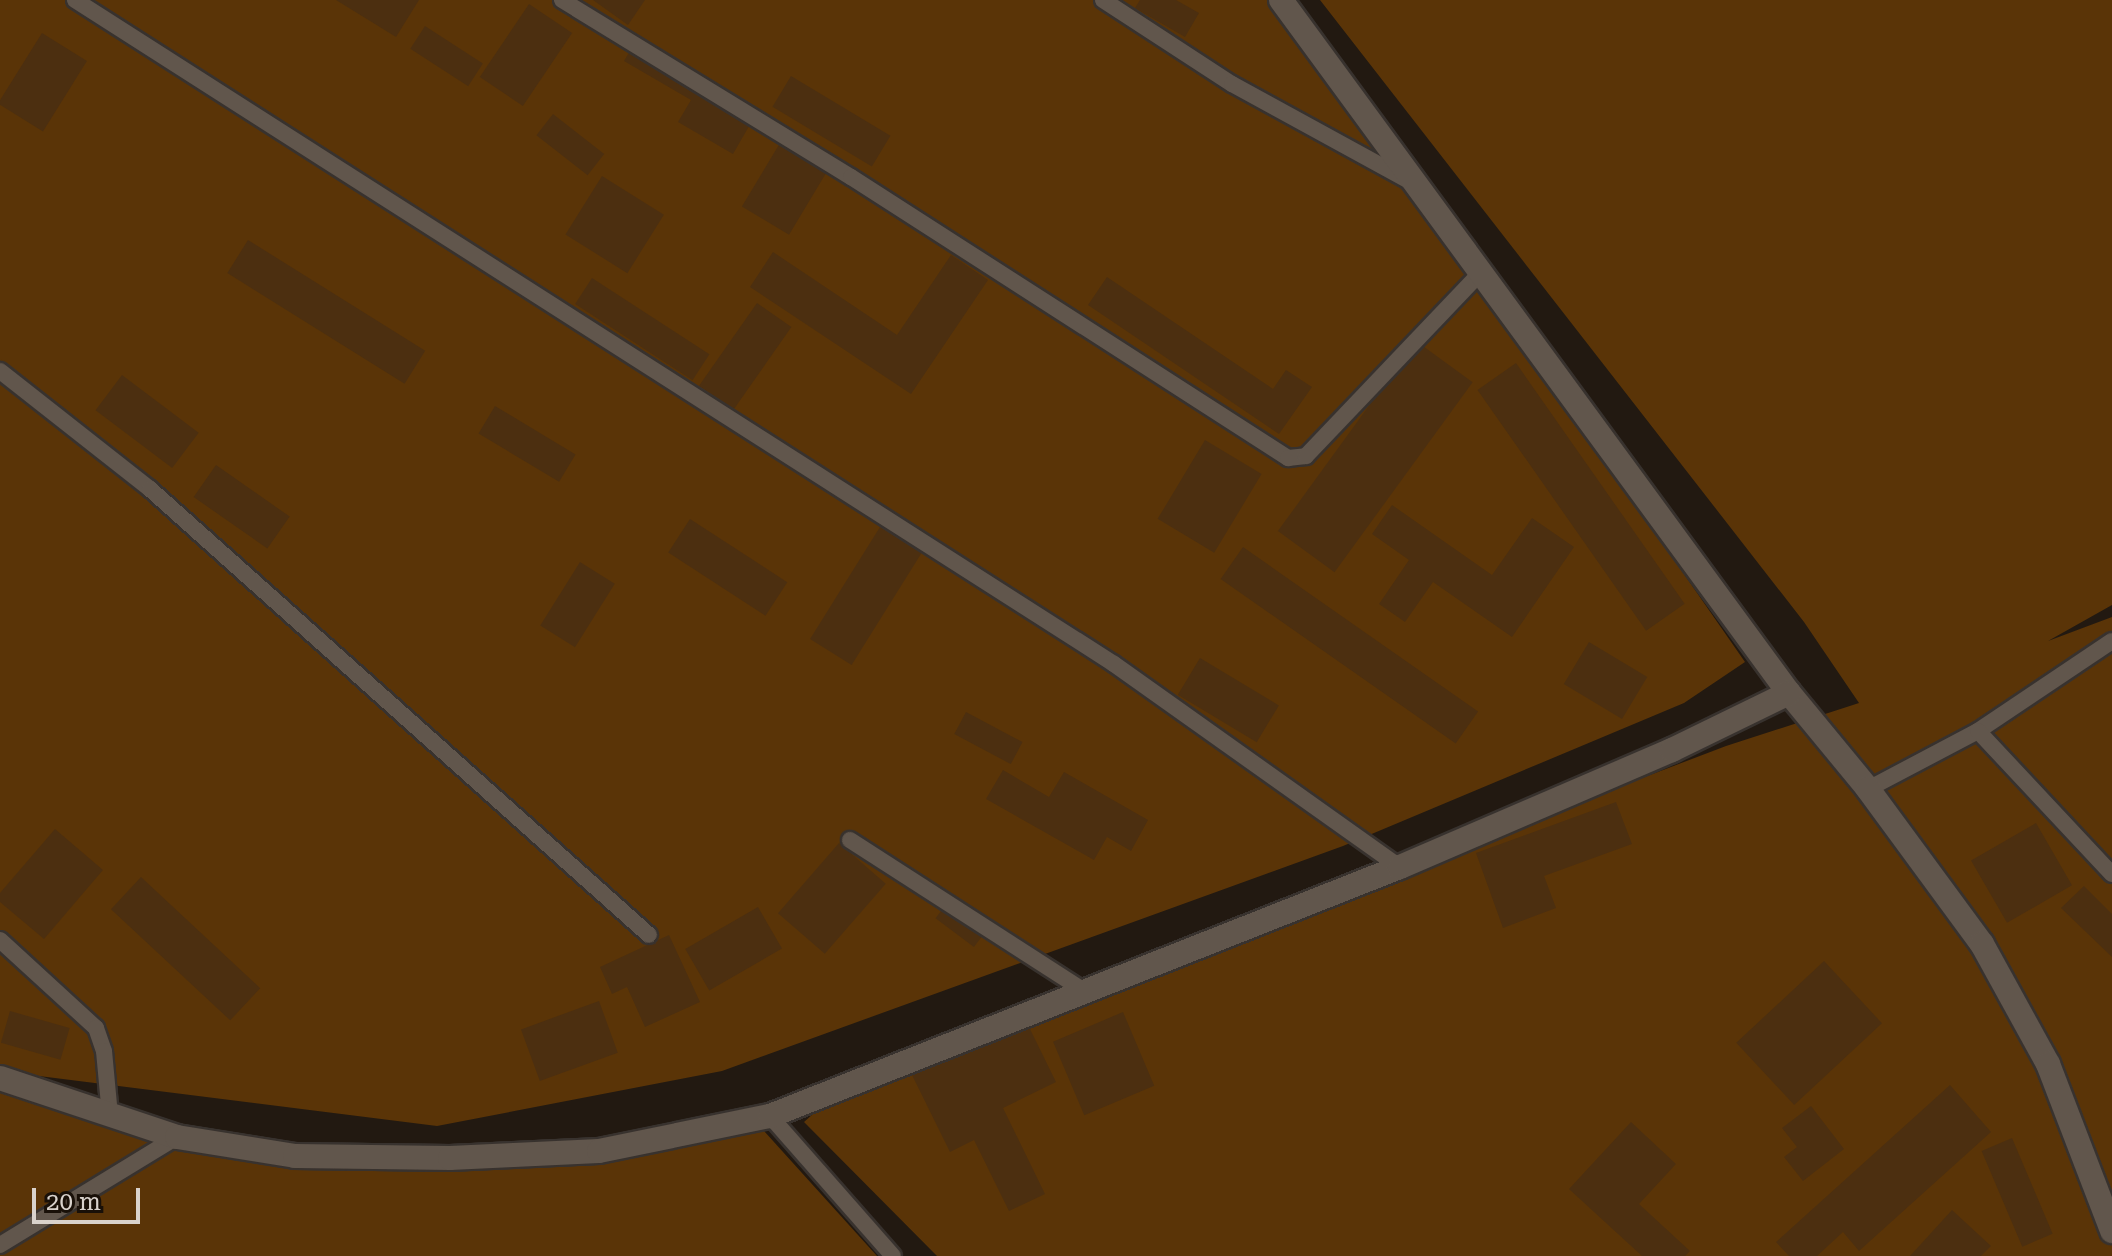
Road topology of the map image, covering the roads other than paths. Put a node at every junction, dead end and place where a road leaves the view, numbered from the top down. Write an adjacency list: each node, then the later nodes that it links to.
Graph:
1 (75, 0): 13 (lane)
2 (562, 0): 6 (lane)
3 (1103, 0): 5 (lane)
4 (1281, 0): 5 (street)
5 (1417, 185): 6 (street)
6 (1481, 272): 9 (street)
7 (0, 371): 15 (lane)
8 (2112, 641): 10 (lane)
9 (1789, 693): 11 (street); 13 (street)
10 (1978, 731): 11 (lane); 14 (lane)
11 (1868, 789): 22 (street)
12 (850, 840): 17 (lane)
13 (1400, 867): 17 (street)
14 (2112, 874)
15 (649, 935)
16 (0, 940): 19 (lane)
17 (1083, 990): 20 (street)
18 (0, 1078): 19 (street)
19 (110, 1116): 21 (street)
20 (770, 1116): 21 (street); 24 (lane)
21 (177, 1137): 23 (lane)
22 (2112, 1231)
23 (0, 1245)
24 (893, 1256)

